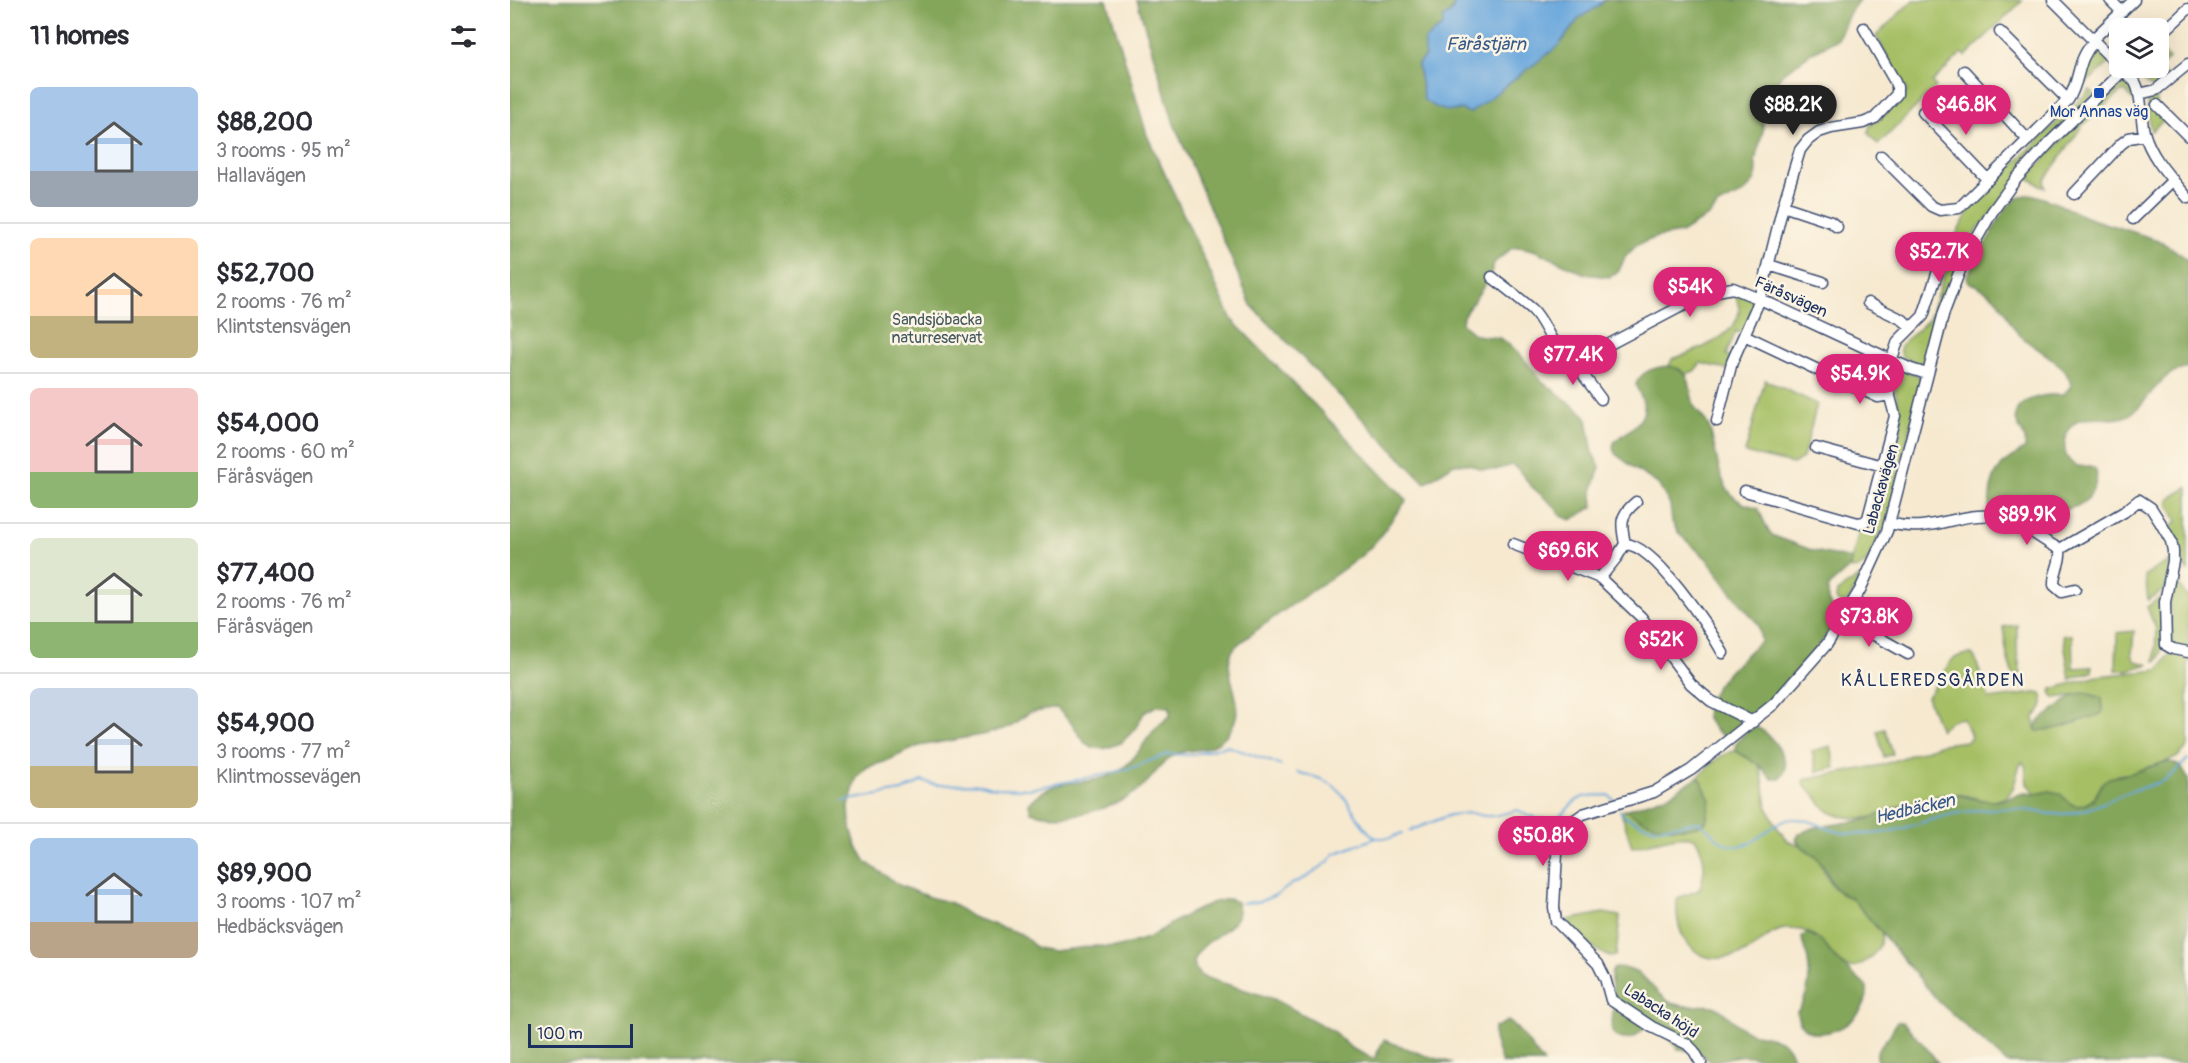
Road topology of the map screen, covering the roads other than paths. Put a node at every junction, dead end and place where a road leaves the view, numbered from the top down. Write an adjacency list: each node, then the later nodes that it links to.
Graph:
1 (2053, 0): 9 (street)
2 (2110, 0): 5 (street)
3 (2134, 0): 5 (street)
4 (2188, 9): 6 (street)
5 (2122, 12): 9 (street)
6 (2169, 27)
7 (1864, 28): 27 (street)
8 (2000, 32): 16 (street)
9 (2093, 41): 10 (street); 16 (street)
10 (2109, 55)
11 (2188, 64): 15 (street)
12 (1964, 71): 21 (street)
13 (2115, 78): 41 (street, Labackavägen)
14 (2132, 78): 15 (street)
15 (2139, 94): 19 (street)
16 (2068, 100): 21 (street)
17 (2157, 105): 20 (street)
18 (1923, 112): 23 (street)
19 (2145, 135): 24 (street); 25 (street)
20 (2188, 136)
21 (2028, 141): 23 (street)
22 (1881, 156): 23 (street)
23 (1988, 180)
24 (2173, 180): 26 (street); 28 (street)
25 (2074, 194)
26 (2188, 198)
27 (1783, 206): 29 (street); 31 (street)
28 (2133, 219)
29 (1837, 227)
30 (1944, 253): 36 (street)
31 (1769, 265): 33 (street); 34 (street)
32 (1492, 277): 38 (street)
33 (1823, 282)
34 (1761, 299): 37 (street); 38 (street, Färåsvägen); 39 (street, Färåsvägen)
35 (1868, 303): 36 (street)
36 (1911, 328): 39 (street)
37 (1744, 335): 40 (street); 45 (street)
38 (1577, 358): 44 (street)
39 (1892, 360): 41 (street, Färåsvägen); 43 (street)
40 (1818, 370)
41 (1927, 374): 50 (street, Labackavägen)
42 (1830, 375): 43 (street)
43 (1890, 395): 47 (street)
44 (1601, 399)
45 (1716, 421)
46 (1816, 448): 47 (street)
47 (1882, 466): 48 (street)
48 (1745, 491)
49 (1636, 502): 52 (street)
50 (1889, 523): 53 (street); 56 (street, Labackavägen)
51 (1513, 544): 54 (street)
52 (1625, 544): 54 (street); 58 (street)
53 (2060, 549): 55 (street); 57 (street)
54 (1600, 578): 60 (street)
55 (2076, 588)
56 (1844, 618): 59 (street); 60 (street, Labackavägen)
57 (2188, 652)
58 (1723, 653)
59 (1908, 654)
60 (1753, 722): 61 (street, Labacka höjd)
61 (1701, 1063)

